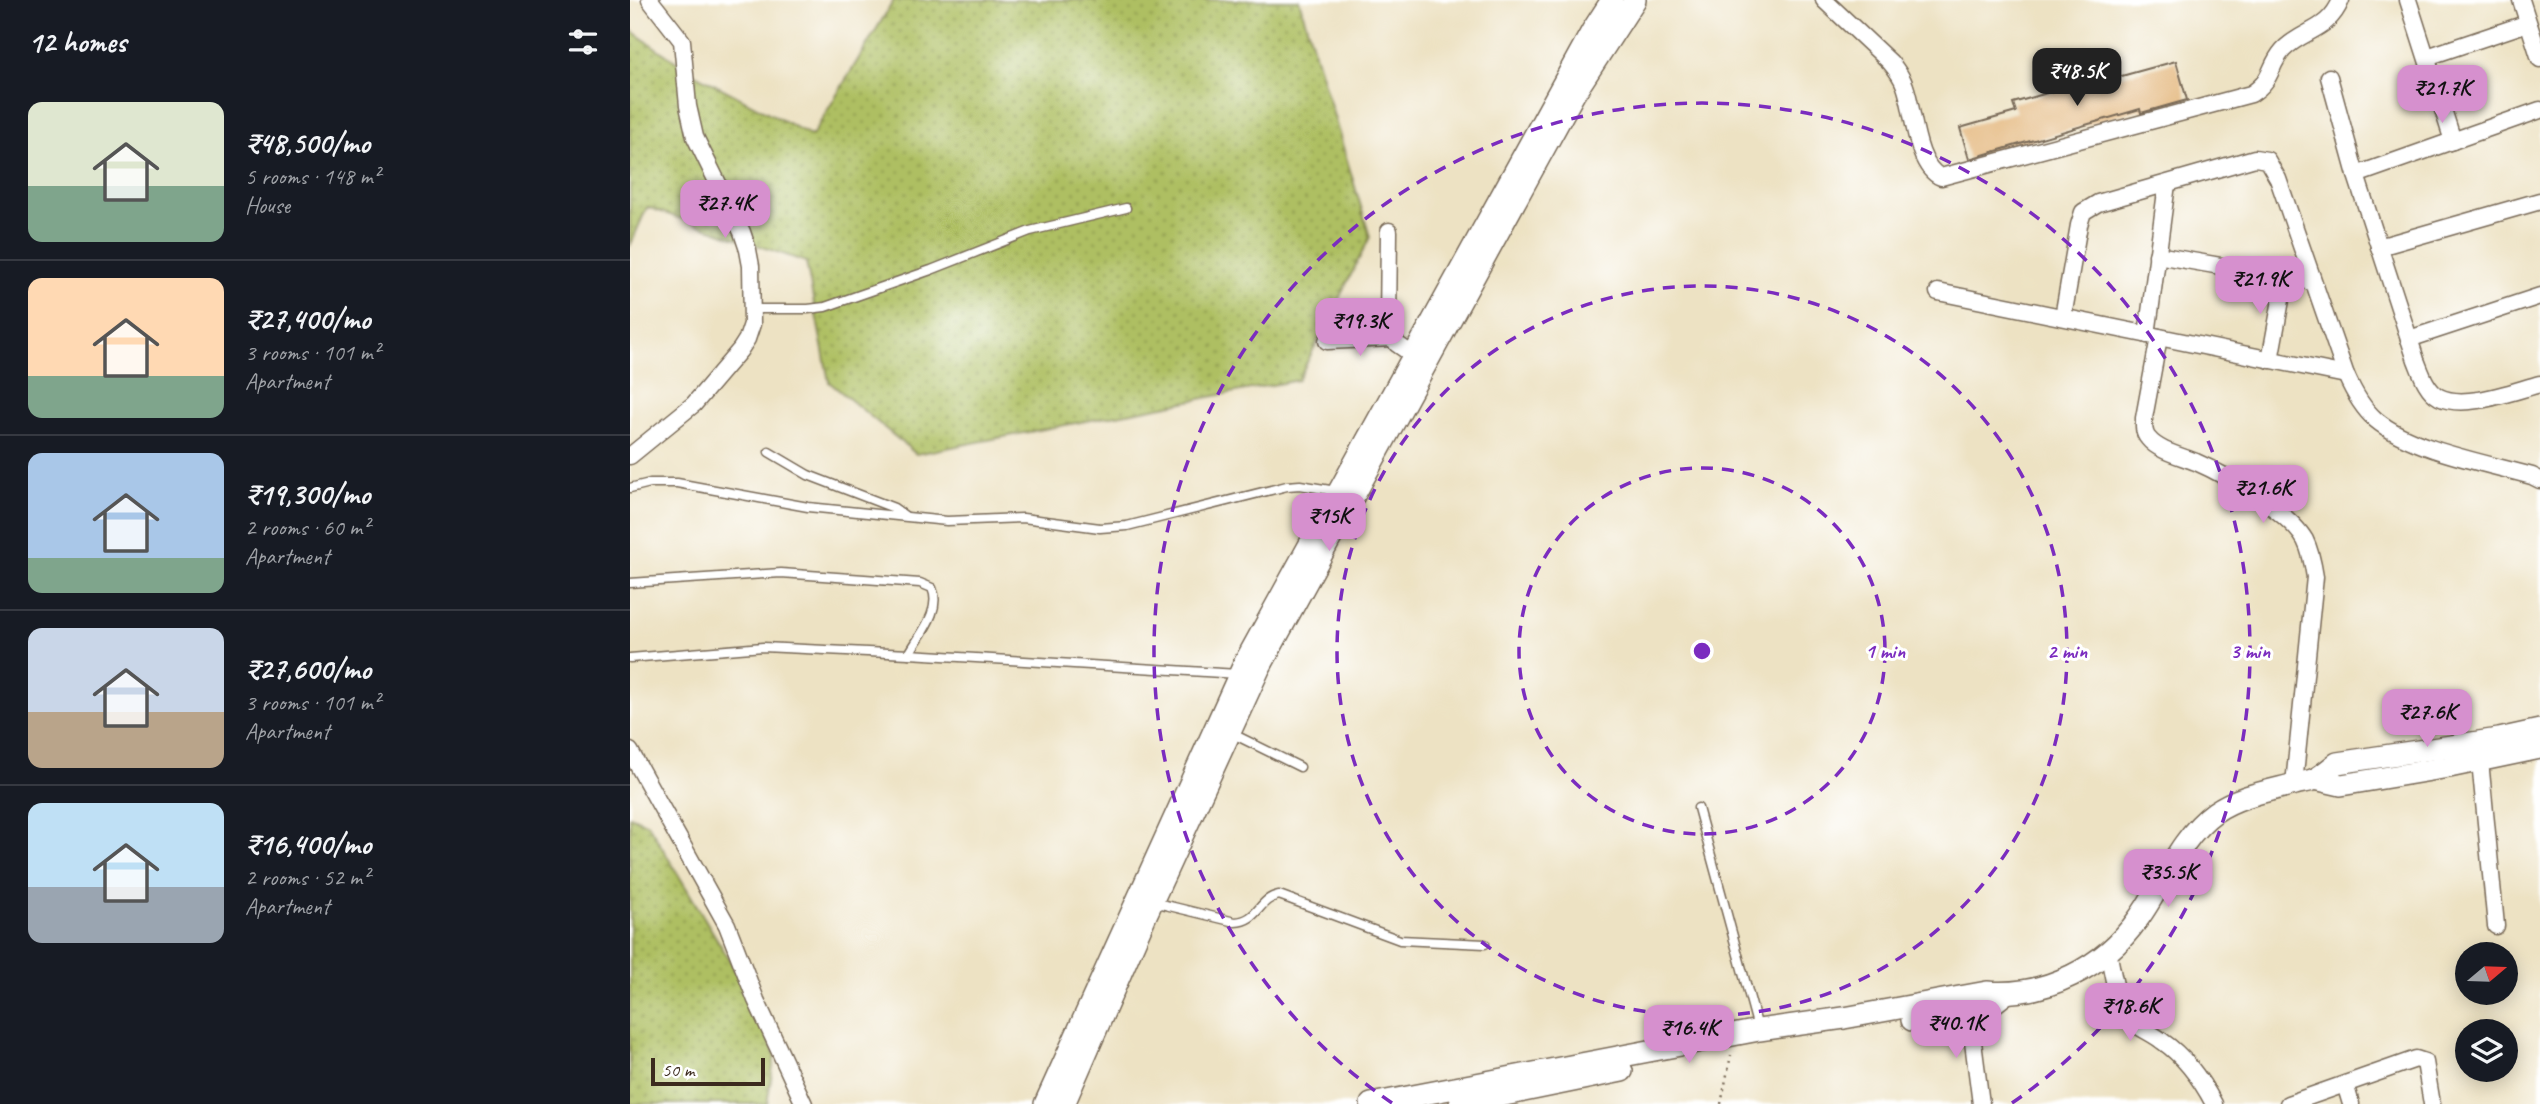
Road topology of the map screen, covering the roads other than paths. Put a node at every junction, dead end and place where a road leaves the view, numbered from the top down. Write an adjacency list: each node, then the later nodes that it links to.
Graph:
1 (650, 0): 25 (street)
2 (1612, 0): 31 (street)
3 (1635, 0): 45 (street)
4 (1824, 0): 5 (street)
5 (2340, 0)
6 (2408, 0): 9 (street)
7 (2521, 0): 8 (street)
8 (2528, 23): 9 (street); 10 (street)
9 (2427, 57): 13 (street)
10 (2540, 59)
11 (2329, 77): 14 (street)
12 (2540, 110): 13 (street)
13 (2454, 141): 14 (street)
14 (2356, 175): 19 (street)
15 (2167, 184): 20 (street); 22 (street); 26 (street)
16 (2540, 201): 19 (street)
17 (1126, 208): 25 (lane)
18 (1390, 231): 28 (street)
19 (2379, 247): 29 (street)
20 (2157, 256): 21 (street); 27 (street)
21 (2285, 278): 22 (street); 32 (street)
22 (2313, 282): 33 (street)
23 (1938, 292): 26 (street)
24 (2540, 296): 29 (street)
25 (751, 309): 36 (street)
26 (2063, 317): 27 (street)
27 (2153, 336): 32 (street); 51 (street)
28 (1392, 338): 30 (street); 31 (street)
29 (2409, 339): 34 (street)
30 (1327, 341)
31 (1413, 355): 39 (street)
32 (2270, 360): 33 (street)
33 (2346, 375): 37 (street)
34 (2540, 384)
35 (769, 452): 40 (lane)
36 (630, 456)
37 (2540, 480)
38 (630, 488): 40 (lane)
39 (1339, 492): 40 (lane); 44 (street)
40 (905, 517)
41 (630, 583): 42 (lane)
42 (909, 653): 43 (lane); 44 (lane)
43 (630, 657)
44 (1239, 675): 45 (street)
45 (1223, 728): 50 (lane); 53 (street); 62 (street)
46 (2540, 730): 51 (street)
47 (2540, 748): 49 (street)
48 (630, 751): 61 (street)
49 (2480, 761): 51 (street); 54 (street)
50 (1300, 767)
51 (2304, 782): 56 (street)
52 (1698, 808): 59 (lane)
53 (1153, 902): 55 (lane); 63 (street)
54 (2496, 926)
55 (1485, 944)
56 (2108, 952): 57 (street); 67 (street)
57 (2006, 993): 58 (street); 59 (street)
58 (1969, 1011): 65 (street); 66 (street)
59 (1759, 1030): 64 (street)
60 (2345, 1084): 68 (street); 69 (street); 70 (street)
61 (804, 1104)
62 (1045, 1104)
63 (1064, 1104)
64 (1371, 1104)
65 (1460, 1104)
66 (1981, 1104)
67 (2214, 1104)
68 (2288, 1104)
69 (2351, 1104)
70 (2432, 1104)

